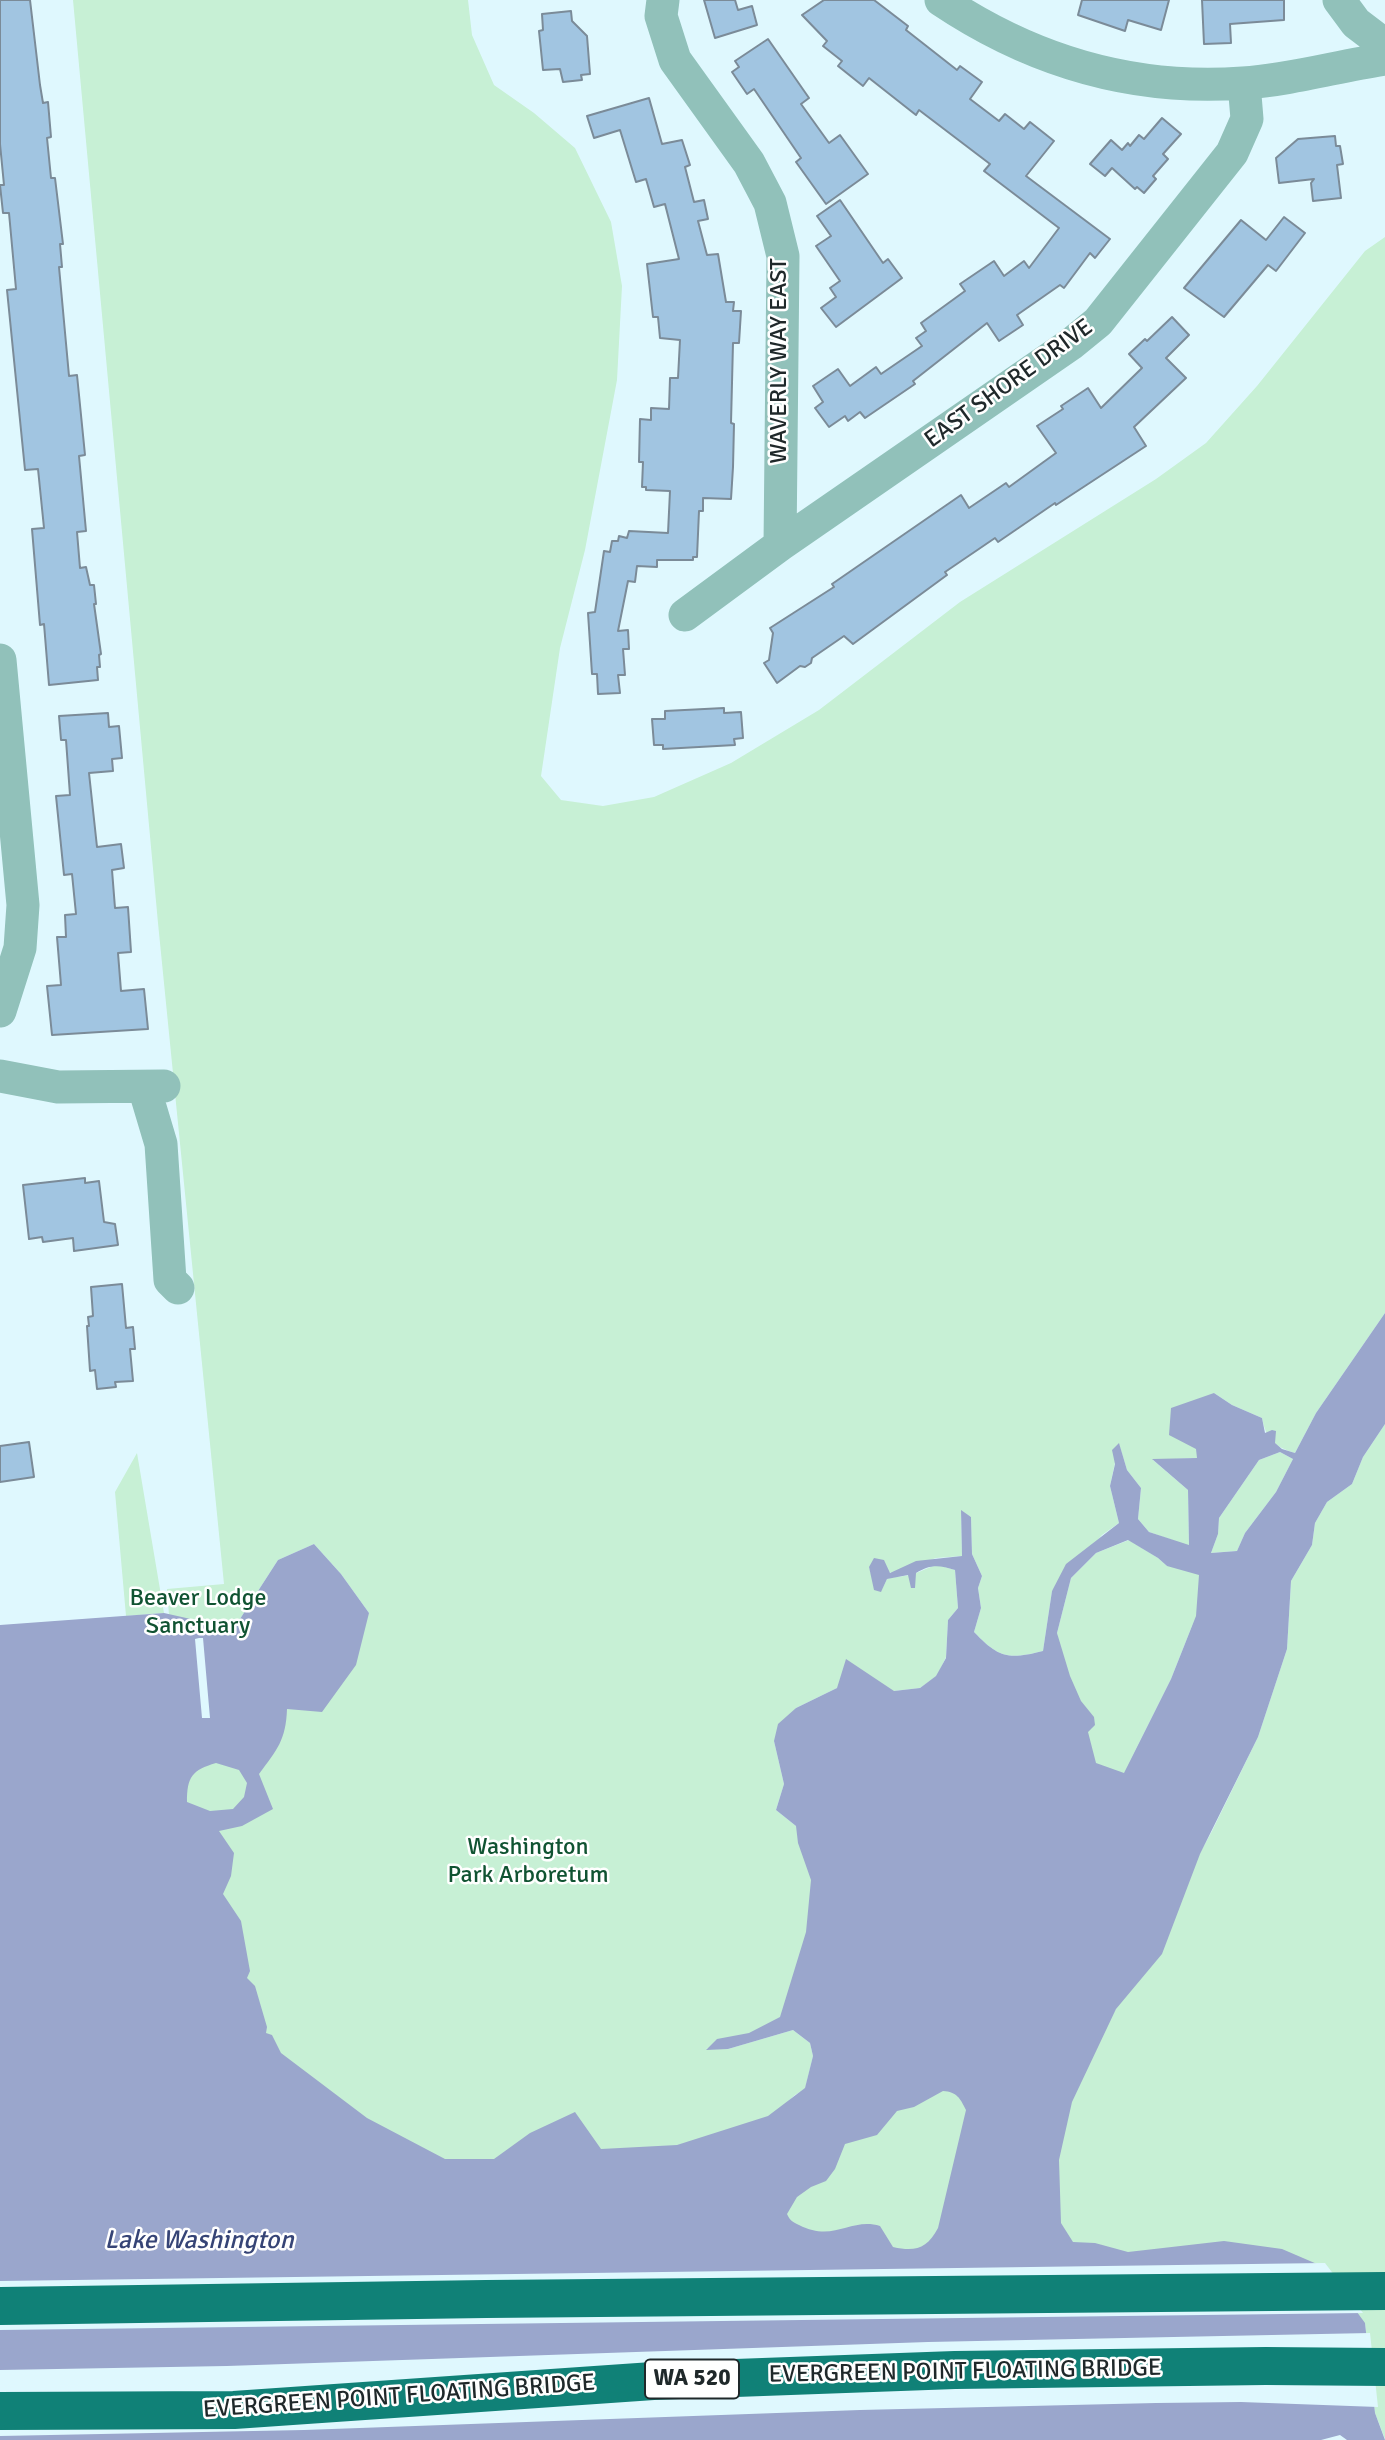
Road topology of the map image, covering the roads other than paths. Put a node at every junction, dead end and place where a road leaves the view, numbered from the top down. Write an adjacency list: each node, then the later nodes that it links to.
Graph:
1 (663, 0): 7 (street, WAVERLY WAY EAST)
2 (941, 0): 6 (street)
3 (1339, 0): 4 (street)
4 (1385, 45)
5 (1385, 58): 6 (street)
6 (1244, 83): 7 (street, EAST SHORE DRIVE)
7 (780, 545): 8 (street, EAST SHORE DRIVE)
8 (685, 615)
9 (0, 660): 10 (street)
10 (6, 781): 11 (street)
11 (0, 1011)
12 (0, 1076): 13 (street)
13 (178, 1288)
14 (1385, 2291): 15 (highway)
15 (0, 2306)
16 (1385, 2367): 17 (highway, EVERGREEN POINT FLOATING BRIDGE / WA 520)
17 (0, 2411)

